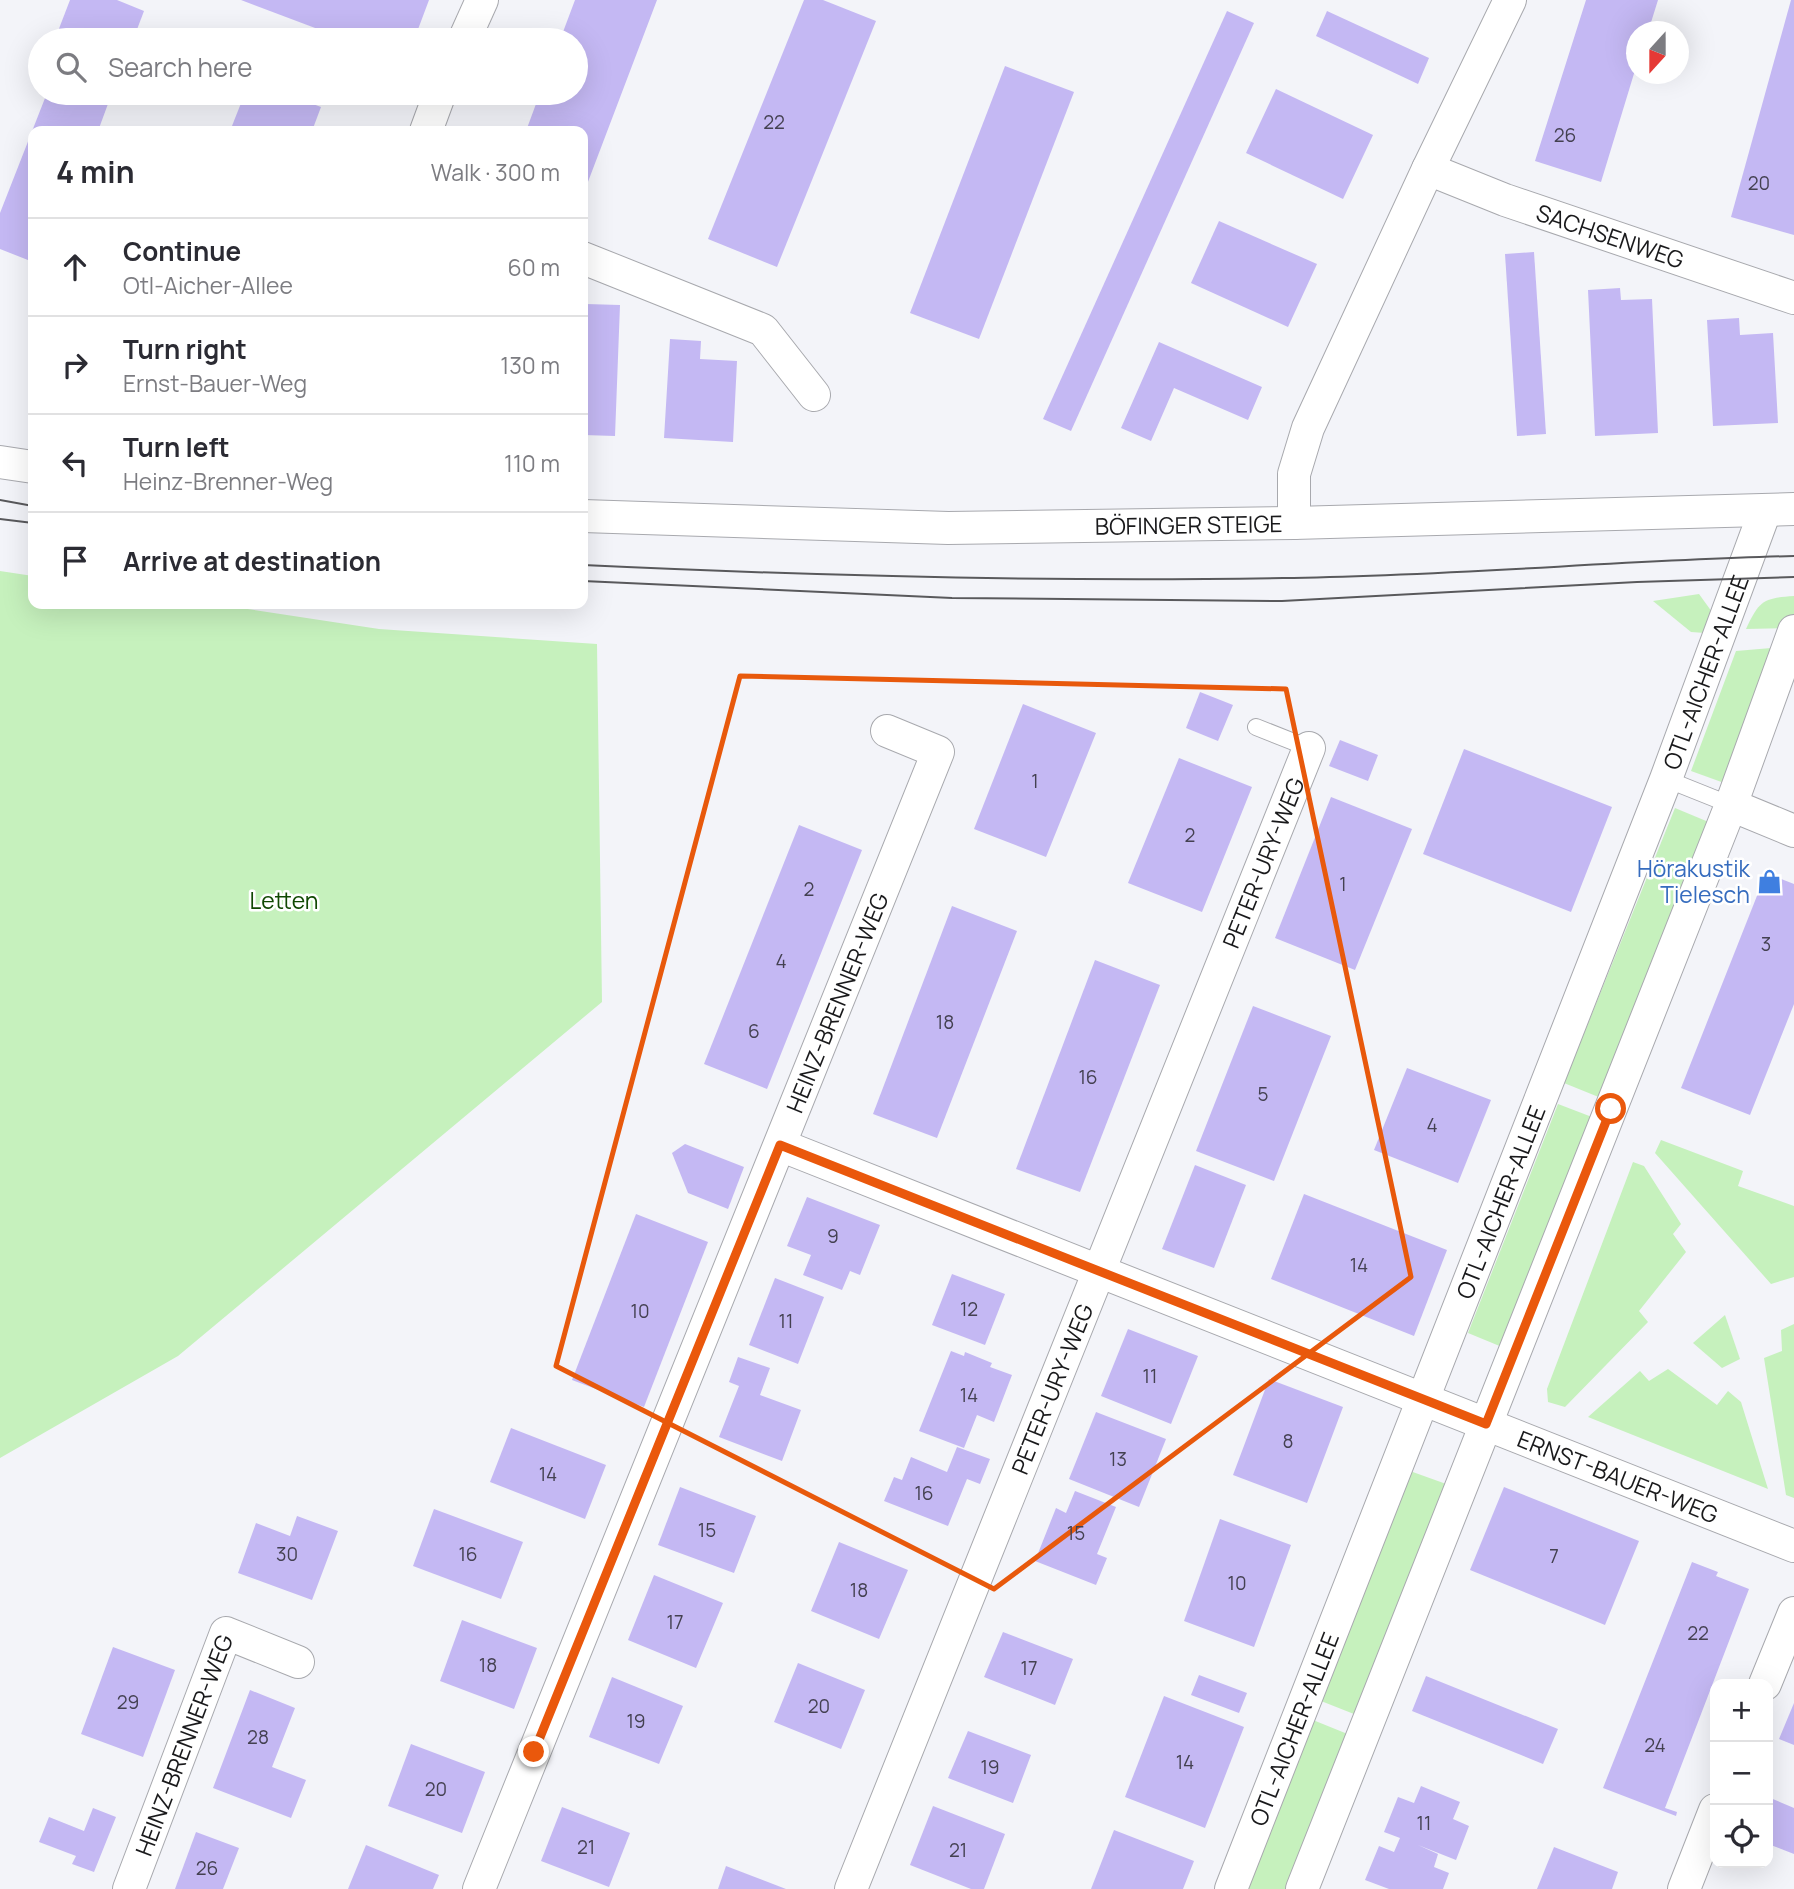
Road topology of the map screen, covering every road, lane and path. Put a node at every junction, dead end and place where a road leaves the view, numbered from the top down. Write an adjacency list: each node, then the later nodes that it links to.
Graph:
1 (482, 0): 3 (street)
2 (1510, 0): 6 (street)
3 (469, 28)
4 (436, 105): 5 (street)
5 (428, 126)
6 (1429, 169): 8 (street, SACHSENWEG); 14 (street)
7 (588, 260): 9 (street)
8 (1794, 298)
9 (814, 395)
10 (0, 462): 11 (street)
11 (28, 466)
12 (1780, 510): 14 (street, BÖFINGER STEIGE); 19 (street, OTL-AICHER-ALLEE)
13 (588, 516): 14 (street, BÖFINGER STEIGE)
14 (1294, 523)
15 (1794, 631): 20 (street)
16 (1256, 727): 18 (lane, PETER-URY-WEG)
17 (887, 731): 22 (street, HEINZ-BRENNER-WEG)
18 (1309, 748): 23 (street, PETER-URY-WEG)
19 (1666, 779): 20 (lane); 24 (street, OTL-AICHER-ALLEE)
20 (1731, 805): 21 (street); 25 (street)
21 (1794, 831)
22 (780, 1145): 23 (street, ERNST-BAUER-WEG); 32 (street, HEINZ-BRENNER-WEG)
23 (1099, 1272): 24 (street, ERNST-BAUER-WEG); 33 (street, PETER-URY-WEG)
24 (1423, 1399): 25 (street, ERNST-BAUER-WEG); 34 (street, OTL-AICHER-ALLEE)
25 (1486, 1424): 26 (street, ERNST-BAUER-WEG); 35 (street)
26 (1794, 1546)
27 (1794, 1613): 29 (street)
28 (298, 1662): 31 (street, HEINZ-BRENNER-WEG)
29 (1767, 1679)
30 (1710, 1823): 36 (street)
31 (129, 1889)
32 (479, 1889)
33 (851, 1889)
34 (1231, 1889)
35 (1302, 1889)
36 (1684, 1889)

